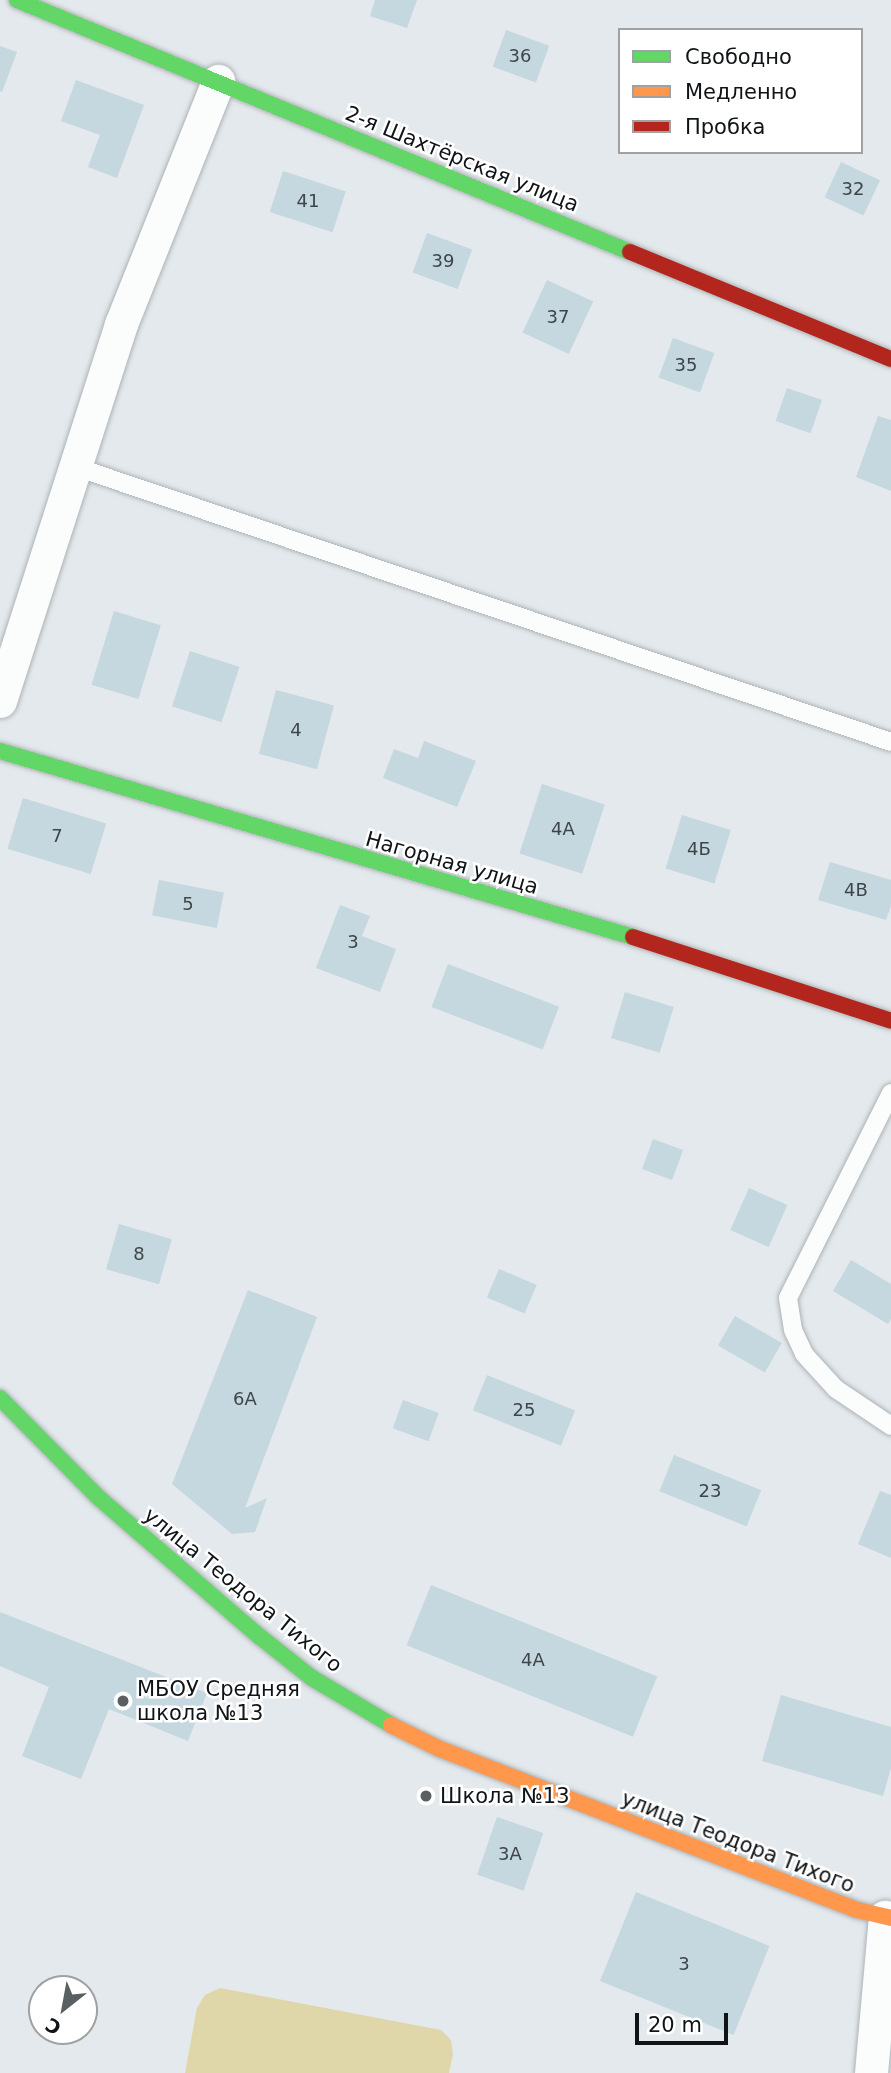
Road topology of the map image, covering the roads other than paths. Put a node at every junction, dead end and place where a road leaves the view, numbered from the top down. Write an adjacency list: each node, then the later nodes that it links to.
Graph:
1 (17, 0): 2 (street, 2-я Шахтёрская улица)
2 (218, 81): 3 (street, 2-я Шахтёрская улица); 4 (street)
3 (891, 359)
4 (73, 466): 5 (street); 6 (lane)
5 (0, 701)
6 (891, 742)
7 (0, 751): 8 (street, Нагорная улица)
8 (891, 1021)
9 (891, 1093): 11 (lane)
10 (0, 1398): 12 (street, улица Теодора Тихого)
11 (891, 1426)
12 (888, 1918): 13 (street)
13 (871, 2073)

